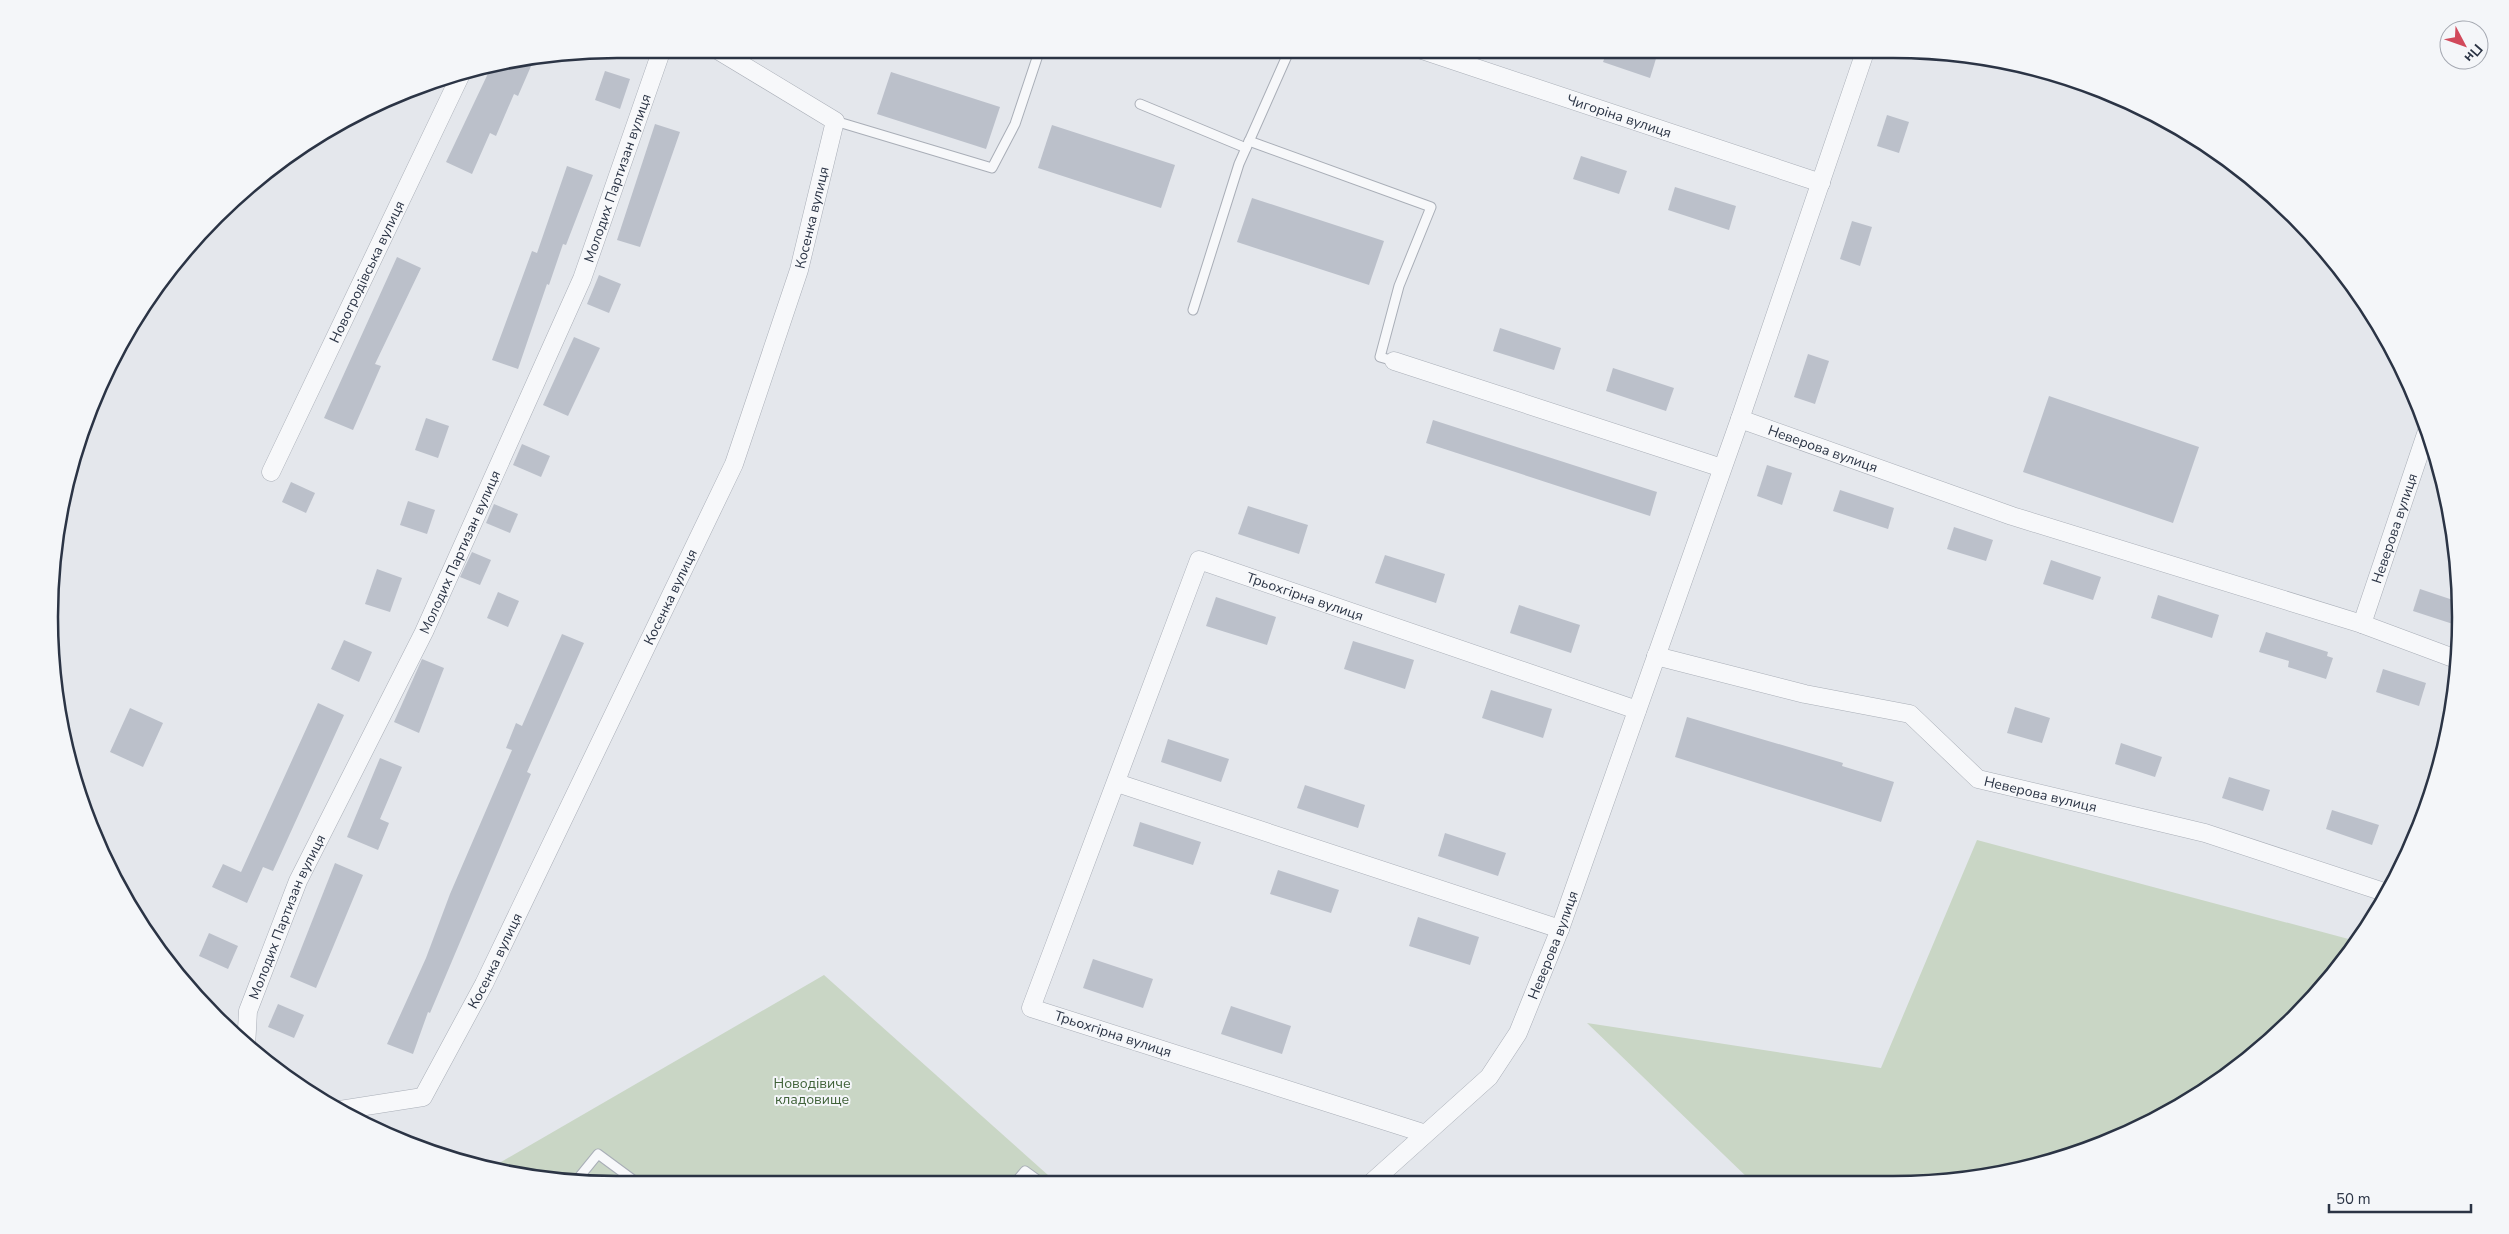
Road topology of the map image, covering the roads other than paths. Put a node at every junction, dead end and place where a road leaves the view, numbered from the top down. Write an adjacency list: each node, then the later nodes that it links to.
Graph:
1 (659, 58): 25 (street, Молодих Партизан вулиця)
2 (731, 58): 9 (street)
3 (1037, 58): 9 (lane)
4 (1286, 58): 10 (lane)
5 (1447, 58): 11 (street, Чигоріна вулиця)
6 (1863, 58): 11 (street, Неверова вулиця)
7 (458, 81): 17 (street, Новогродівська вулиця)
8 (1140, 104): 10 (lane)
9 (835, 121): 26 (street, Косенка вулиця)
10 (1247, 144): 12 (lane); 13 (lane)
11 (1821, 183): 14 (street, Неверова вулиця)
12 (1193, 310)
13 (1394, 361): 16 (street)
14 (1740, 419): 16 (street, Неверова вулиця); 18 (street, Неверова вулиця)
15 (2423, 442): 18 (street, Неверова вулиця)
16 (1722, 468): 19 (street, Неверова вулиця)
17 (271, 472)
18 (2362, 624): 20 (street, Неверова вулиця)
19 (1656, 656): 21 (street, Неверова вулиця); 23 (street, Неверова вулиця)
20 (2450, 657)
21 (1637, 710): 22 (street, Трьохгірна вулиця); 24 (street, Неверова вулиця)
22 (1117, 783): 24 (street); 27 (street, Трьохгірна вулиця)
23 (2380, 891)
24 (1560, 929): 27 (street, Неверова вулиця)
25 (247, 1037)
26 (350, 1108)
27 (1423, 1134): 32 (street, Неверова вулиця)
28 (581, 1175): 29 (lane)
29 (628, 1176)
30 (1021, 1176): 31 (lane)
31 (1032, 1176)
32 (1378, 1176)

